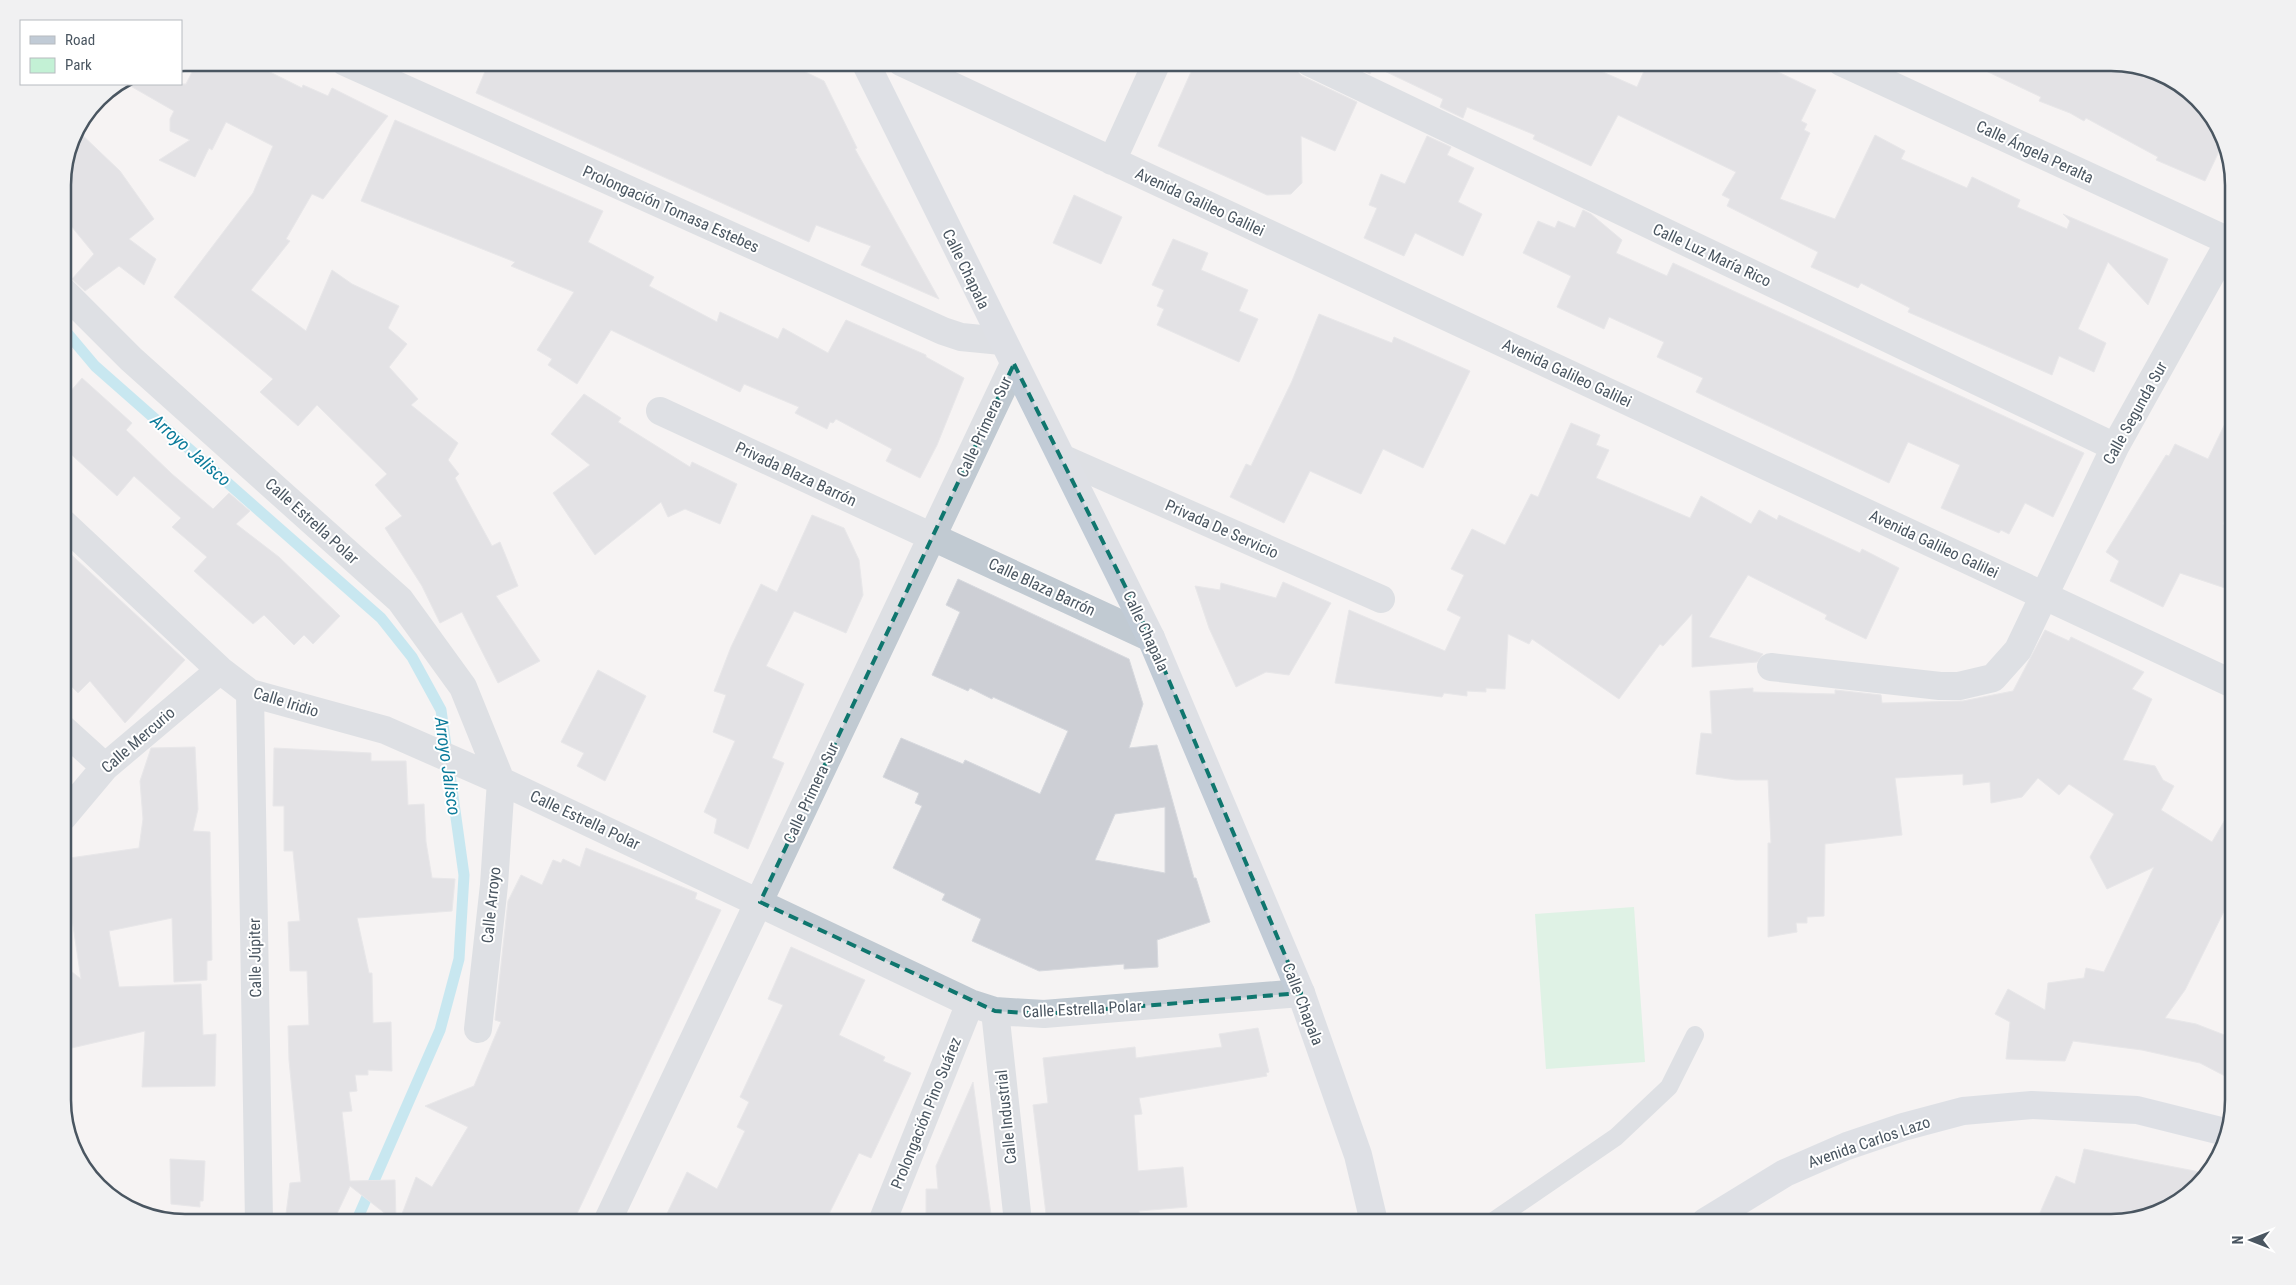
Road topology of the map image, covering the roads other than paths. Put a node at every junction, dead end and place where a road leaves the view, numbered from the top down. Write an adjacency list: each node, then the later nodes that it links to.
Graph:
1 (365, 71): 11 (street, Prolongación Tomasa Estebes)
2 (869, 71): 11 (street, Calle Chapala)
3 (920, 71): 7 (street, Avenida Galileo Galilei)
4 (1153, 71): 7 (street)
5 (1328, 71): 13 (street, Calle Luz María Rico)
6 (1860, 71): 8 (street, Calle Ángela Peralta)
7 (1112, 161): 17 (street, Avenida Galileo Galilei)
8 (2225, 237)
9 (2225, 252): 13 (street, Calle Segunda Sur)
10 (71, 299): 26 (street, Calle Estrella Polar)
11 (1008, 353): 14 (street, Calle Chapala); 16 (street, Calle Primera Sur)
12 (660, 411): 16 (street, Privada Blaza Barrón)
13 (2115, 447): 17 (street, Calle Segunda Sur)
14 (1064, 459): 18 (street, Privada De Servicio); 19 (street, Calle Chapala)
15 (71, 530): 21 (street, Calle Iridio)
16 (933, 537): 19 (street, Calle Blaza Barrón); 28 (street, Calle Primera Sur)
17 (2044, 596): 20 (street, Calle Segunda Sur); 22 (street, Avenida Galileo Galilei)
18 (1381, 598)
19 (1151, 638): 29 (street, Calle Chapala)
20 (1770, 667)
21 (220, 670): 23 (street, Calle Iridio); 25 (street, Calle Mercurio)
22 (2225, 680)
23 (250, 693): 26 (street, Calle Iridio); 34 (street, Calle Júpiter)
24 (71, 736): 25 (street)
25 (105, 767): 27 (street, Calle Mercurio)
26 (494, 777): 28 (street, Calle Estrella Polar); 31 (street, Calle Arroyo)
27 (71, 807)
28 (760, 902): 30 (street, Calle Estrella Polar); 35 (street, Calle Primera Sur)
29 (1301, 993): 30 (street, Calle Estrella Polar); 38 (street, Calle Chapala)
30 (982, 1007): 36 (street, Prolongación Pino Suárez); 37 (street, Calle Industrial)
31 (478, 1029)
32 (1696, 1035): 39 (lane)
33 (2220, 1131): 40 (street, Avenida Carlos Lazo)
34 (259, 1214)
35 (612, 1214)
36 (886, 1214)
37 (1017, 1214)
38 (1372, 1214)
39 (1504, 1214)
40 (1718, 1214)

